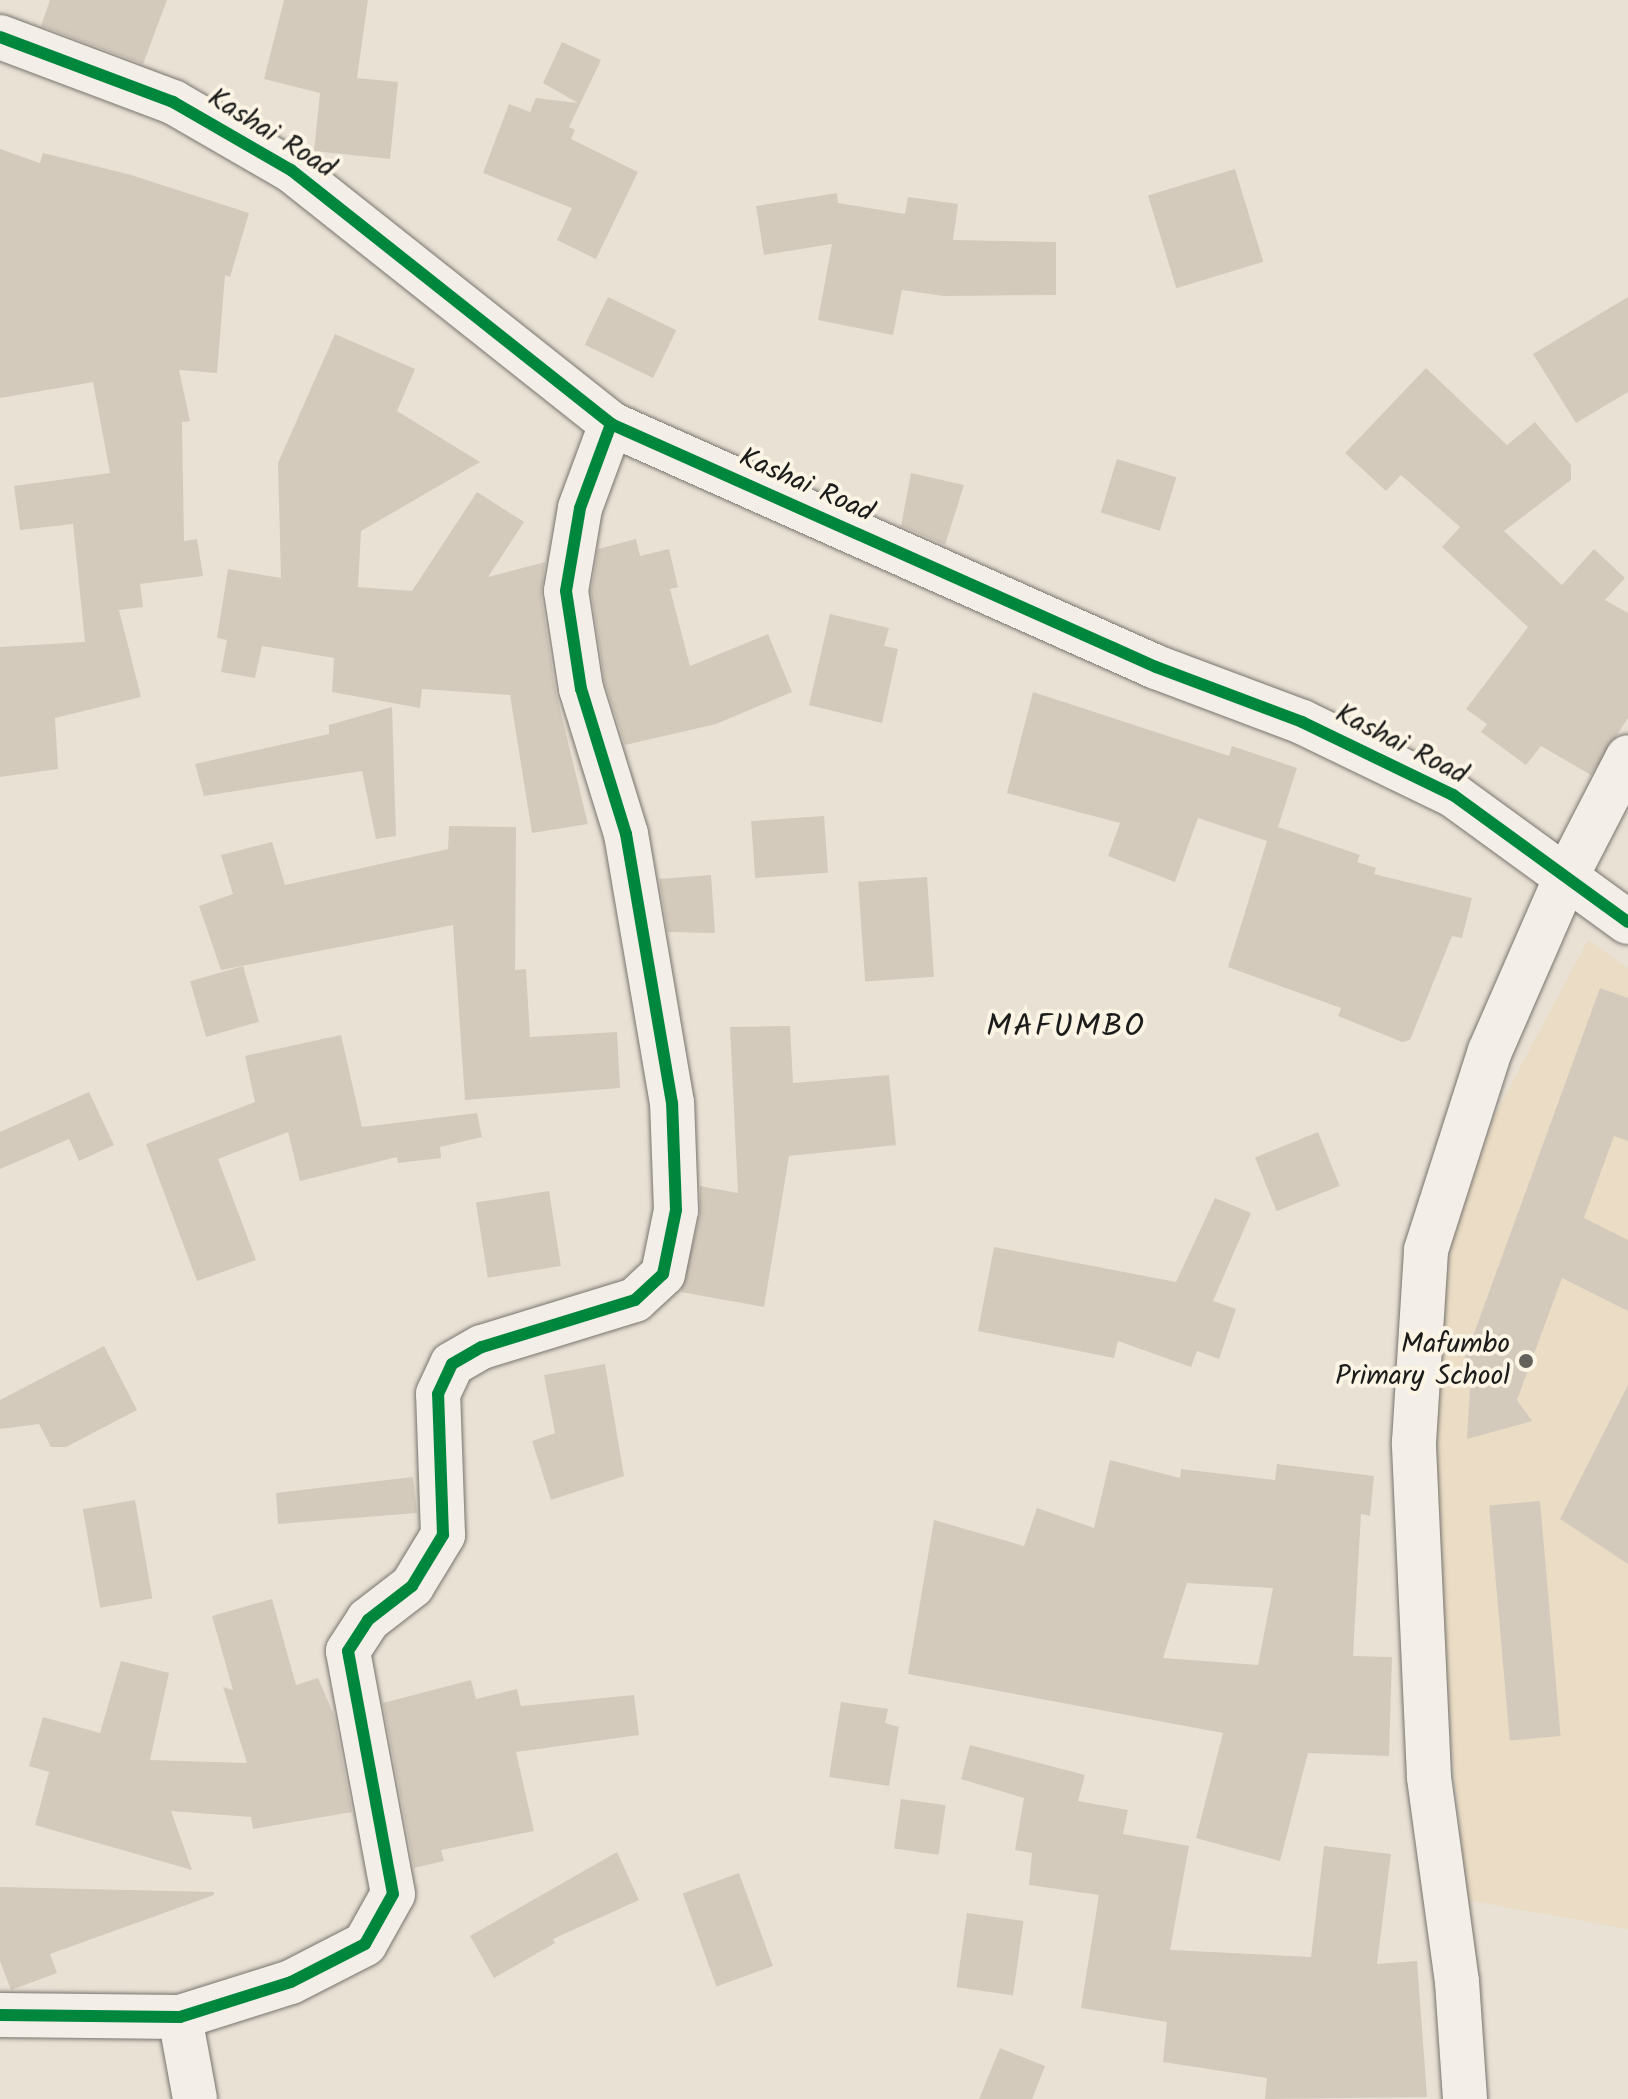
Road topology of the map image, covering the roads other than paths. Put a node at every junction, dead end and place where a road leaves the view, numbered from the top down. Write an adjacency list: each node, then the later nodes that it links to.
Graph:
1 (0, 37): 2 (street, Kashai Road)
2 (611, 424): 4 (street, Kashai Road); 7 (street)
3 (1628, 757): 4 (street)
4 (1565, 879): 5 (street, Kashai Road); 9 (street)
5 (1628, 922)
6 (0, 2015): 7 (street)
7 (180, 2017): 8 (street)
8 (195, 2099)
9 (1465, 2099)

